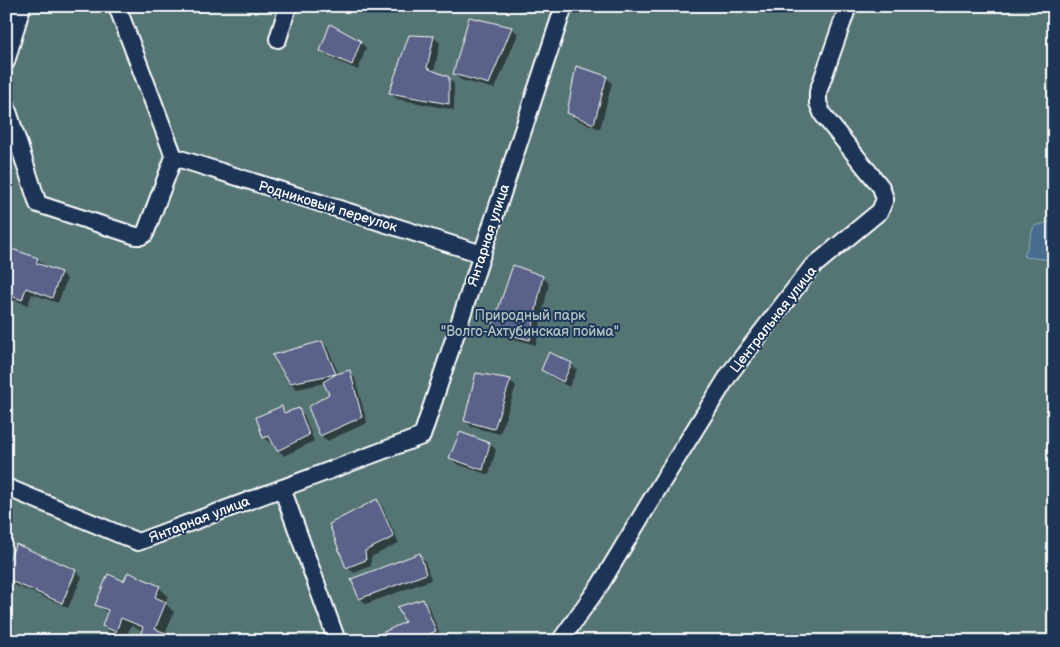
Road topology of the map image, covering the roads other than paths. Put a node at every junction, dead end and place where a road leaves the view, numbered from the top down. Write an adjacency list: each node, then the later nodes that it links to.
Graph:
1 (117, 6): 9 (street)
2 (288, 6): 6 (street)
3 (564, 6): 10 (street, Янтарная улица)
4 (848, 6): 14 (street, Центральная улица)
5 (21, 7): 7 (street)
6 (278, 39)
7 (6, 62)
8 (6, 105): 9 (street)
9 (174, 157): 10 (street, Родниковый переулок)
10 (482, 254): 12 (street, Янтарная улица)
11 (6, 487): 12 (street, Янтарная улица)
12 (282, 488): 13 (street)
13 (337, 641)
14 (560, 641)

